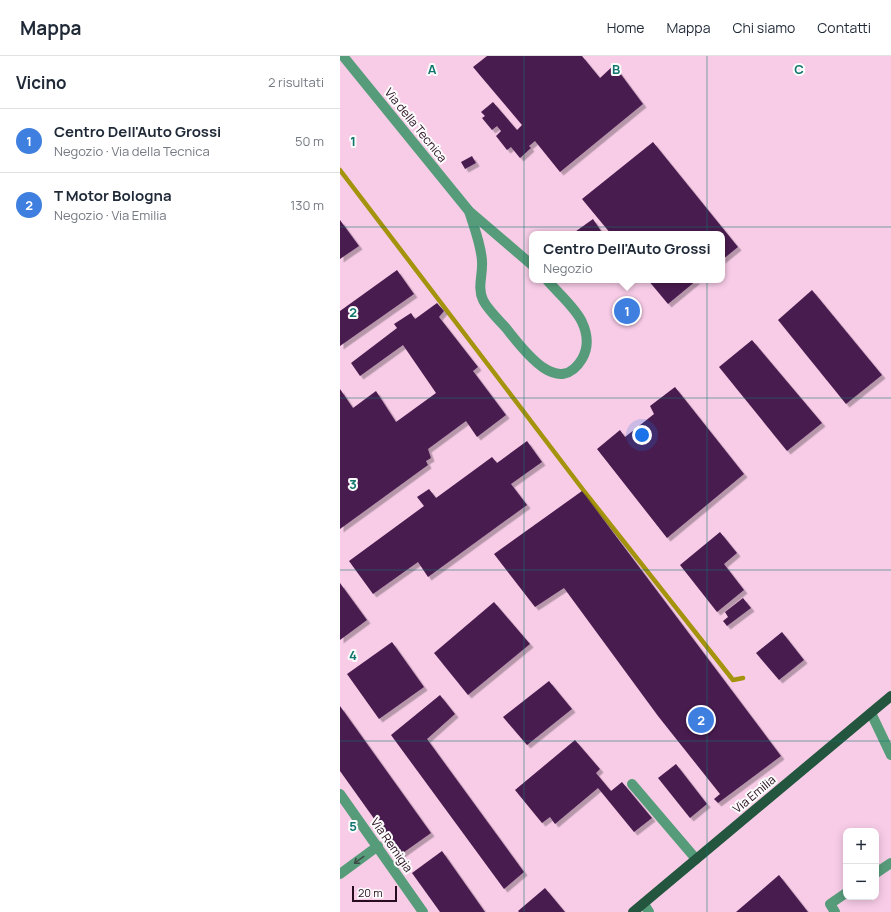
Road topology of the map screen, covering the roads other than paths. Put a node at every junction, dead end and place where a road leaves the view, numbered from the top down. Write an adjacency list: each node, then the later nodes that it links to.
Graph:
1 (343, 56): 2 (street, Via della Tecnica)
2 (469, 211): 3 (street, Via della Tecnica); 4 (street, Via della Tecnica)
3 (529, 262)
4 (549, 283)
5 (891, 696): 6 (main road, Via Emilia)
6 (871, 713): 7 (street); 11 (main road, Via Emilia)
7 (891, 755)
8 (632, 784): 11 (street)
9 (340, 794): 10 (street, Via Remigia)
10 (378, 846): 14 (street, one-way to 14); 17 (street, Via Remigia)
11 (696, 859): 16 (main road, Via Emilia)
12 (891, 863): 13 (street)
13 (879, 871)
14 (340, 874)
15 (843, 895): 19 (street)
16 (646, 908): 18 (main road, Via Emilia)
17 (423, 912)
18 (634, 912)
19 (835, 912)

